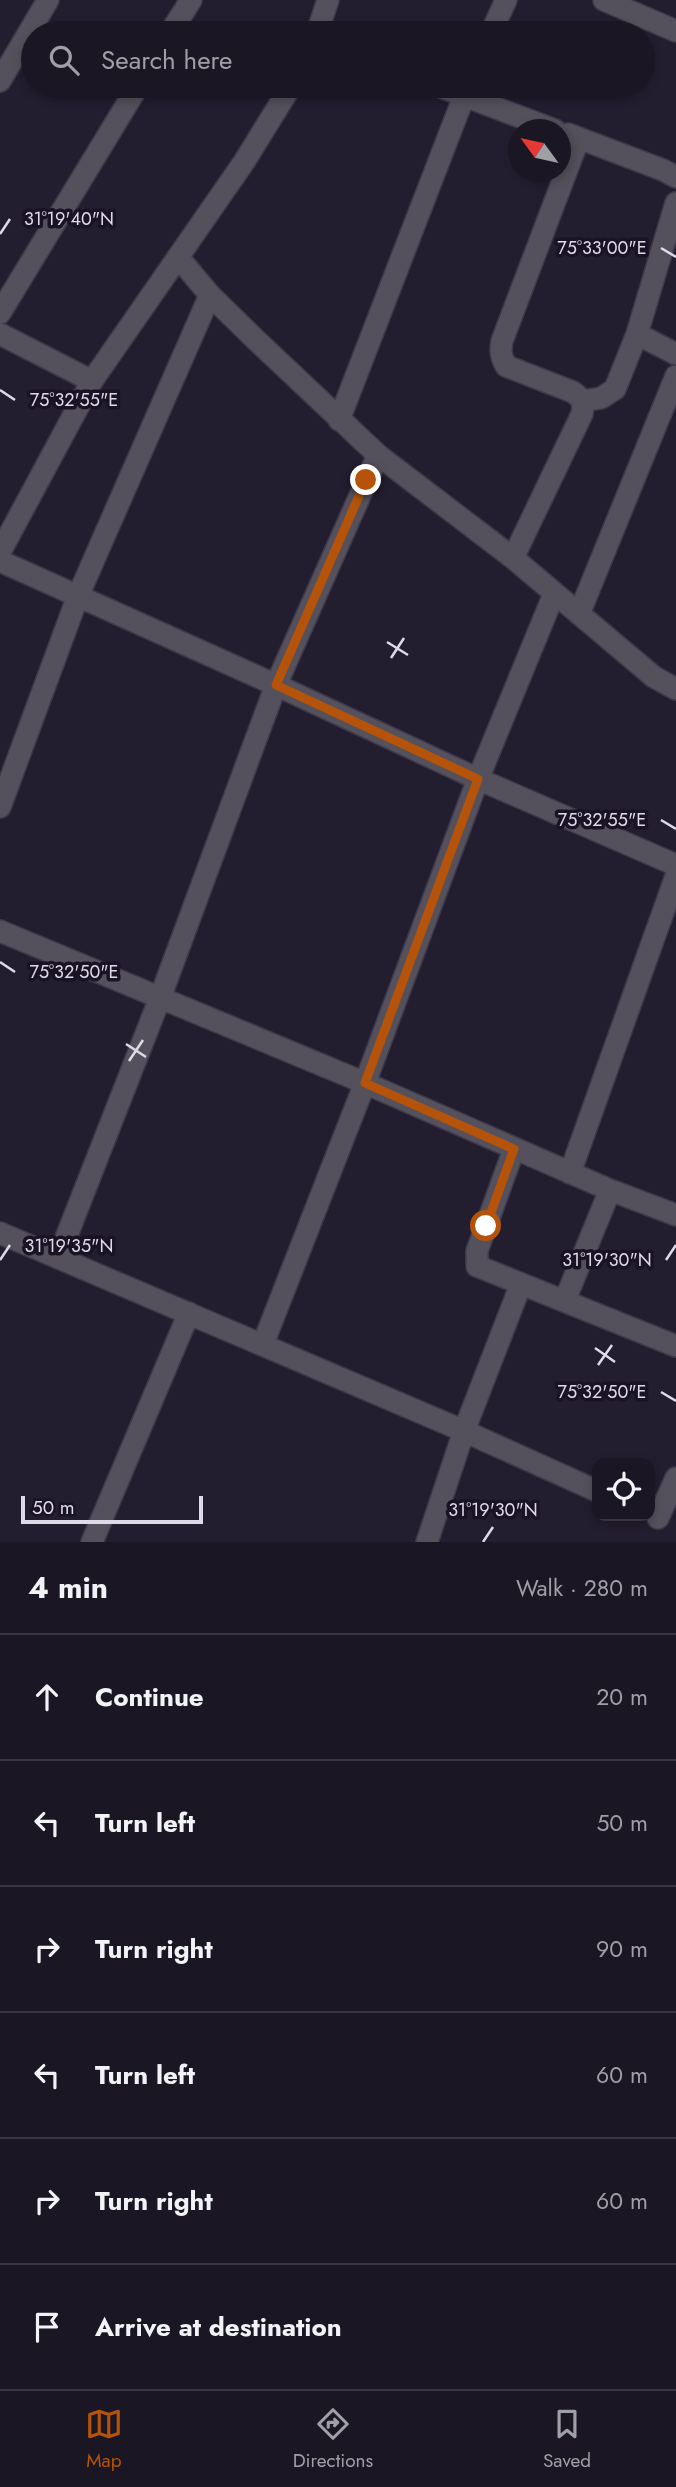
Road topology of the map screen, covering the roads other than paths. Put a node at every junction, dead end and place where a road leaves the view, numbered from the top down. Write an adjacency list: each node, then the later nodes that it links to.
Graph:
1 (48, 0): 6 (street)
2 (191, 0): 7 (street)
3 (328, 0): 8 (street)
4 (506, 0): 9 (street)
5 (604, 0): 10 (street)
6 (36, 21)
7 (178, 21)
8 (321, 21)
9 (496, 21)
10 (653, 21)
11 (655, 22): 12 (street)
12 (676, 31)
13 (21, 46): 14 (street)
14 (0, 81)
15 (131, 98): 27 (street)
16 (283, 98): 24 (street)
17 (463, 98): 34 (street)
18 (484, 98): 19 (street)
19 (531, 119)
20 (571, 135): 21 (street)
21 (676, 177)
22 (554, 182): 33 (street)
23 (676, 203): 25 (street)
24 (178, 257): 26 (street); 32 (street)
25 (668, 259): 29 (street)
26 (210, 295): 34 (street); 40 (street)
27 (0, 313)
28 (0, 334): 32 (street)
29 (637, 334): 30 (street); 33 (street)
30 (676, 354)
31 (676, 376): 41 (street)
32 (92, 381): 36 (street)
33 (582, 401): 37 (street)
34 (339, 420): 35 (street)
35 (378, 455): 37 (street); 42 (street)
36 (0, 552)
37 (513, 558): 39 (street)
38 (0, 561): 40 (street)
39 (554, 594): 41 (street); 44 (street)
40 (78, 596): 42 (street); 45 (street)
41 (579, 614): 43 (street)
42 (276, 685): 44 (street); 49 (street)
43 (676, 689)
44 (478, 779): 46 (street); 50 (street)
45 (0, 807)
46 (676, 865)
47 (676, 876): 52 (street)
48 (0, 931): 49 (street)
49 (160, 998): 50 (street); 56 (street)
50 (365, 1083): 51 (street); 60 (street)
51 (514, 1149): 52 (street); 57 (street)
52 (570, 1173): 53 (street)
53 (610, 1190): 54 (street); 58 (street)
54 (676, 1214)
55 (0, 1233): 56 (street)
56 (58, 1258): 59 (street)
57 (521, 1284): 58 (street); 62 (street)
58 (565, 1300): 61 (street)
59 (189, 1313): 60 (street); 66 (street)
60 (263, 1344): 62 (street)
61 (676, 1346)
62 (464, 1431): 64 (street); 67 (street)
63 (676, 1478): 65 (street)
64 (592, 1489)
65 (661, 1519)
66 (92, 1542)
67 (427, 1542)

